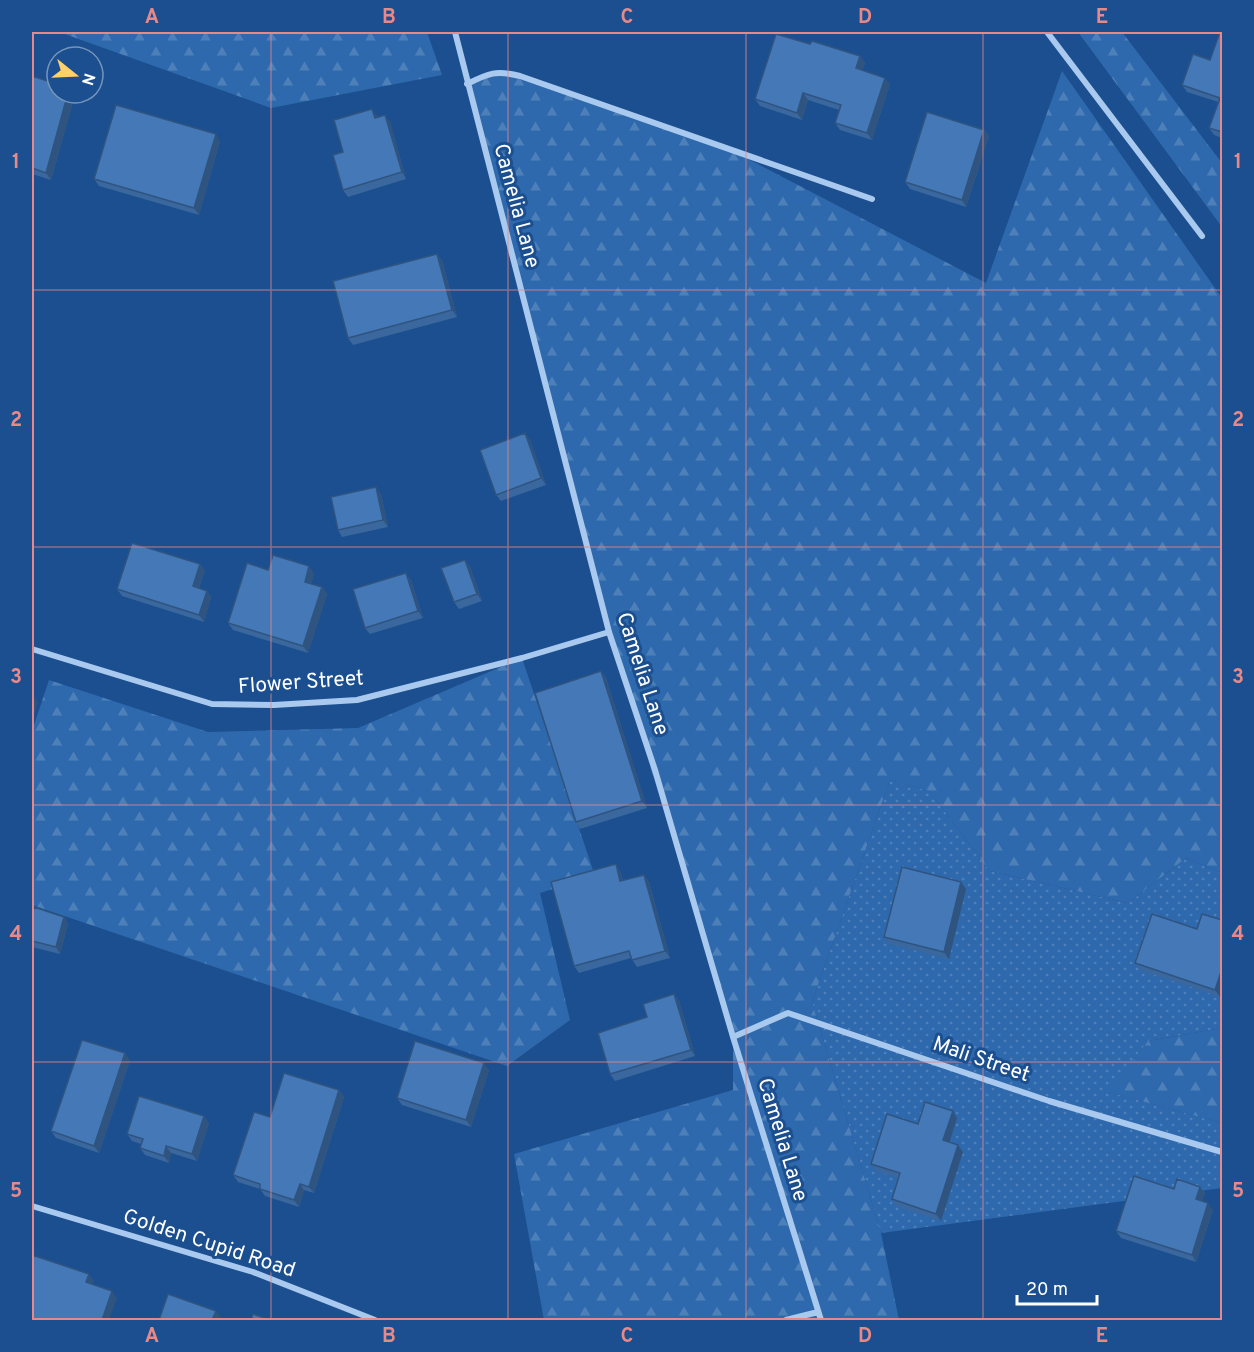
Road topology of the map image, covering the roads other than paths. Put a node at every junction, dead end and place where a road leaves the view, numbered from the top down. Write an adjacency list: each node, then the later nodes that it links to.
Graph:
1 (455, 32): 3 (street, Camelia Lane)
2 (1047, 32): 5 (street)
3 (467, 84): 4 (street); 6 (street, Camelia Lane)
4 (872, 199)
5 (1202, 236)
6 (609, 632): 7 (street, Flower Street); 8 (street, Camelia Lane)
7 (32, 649)
8 (733, 1036): 9 (street, Mali Street); 11 (street, Camelia Lane)
9 (1222, 1152)
10 (32, 1206): 12 (street, Golden Cupid Road)
11 (818, 1312): 13 (street); 14 (street, Camelia Lane)
12 (375, 1320)
13 (786, 1320)
14 (821, 1320)

